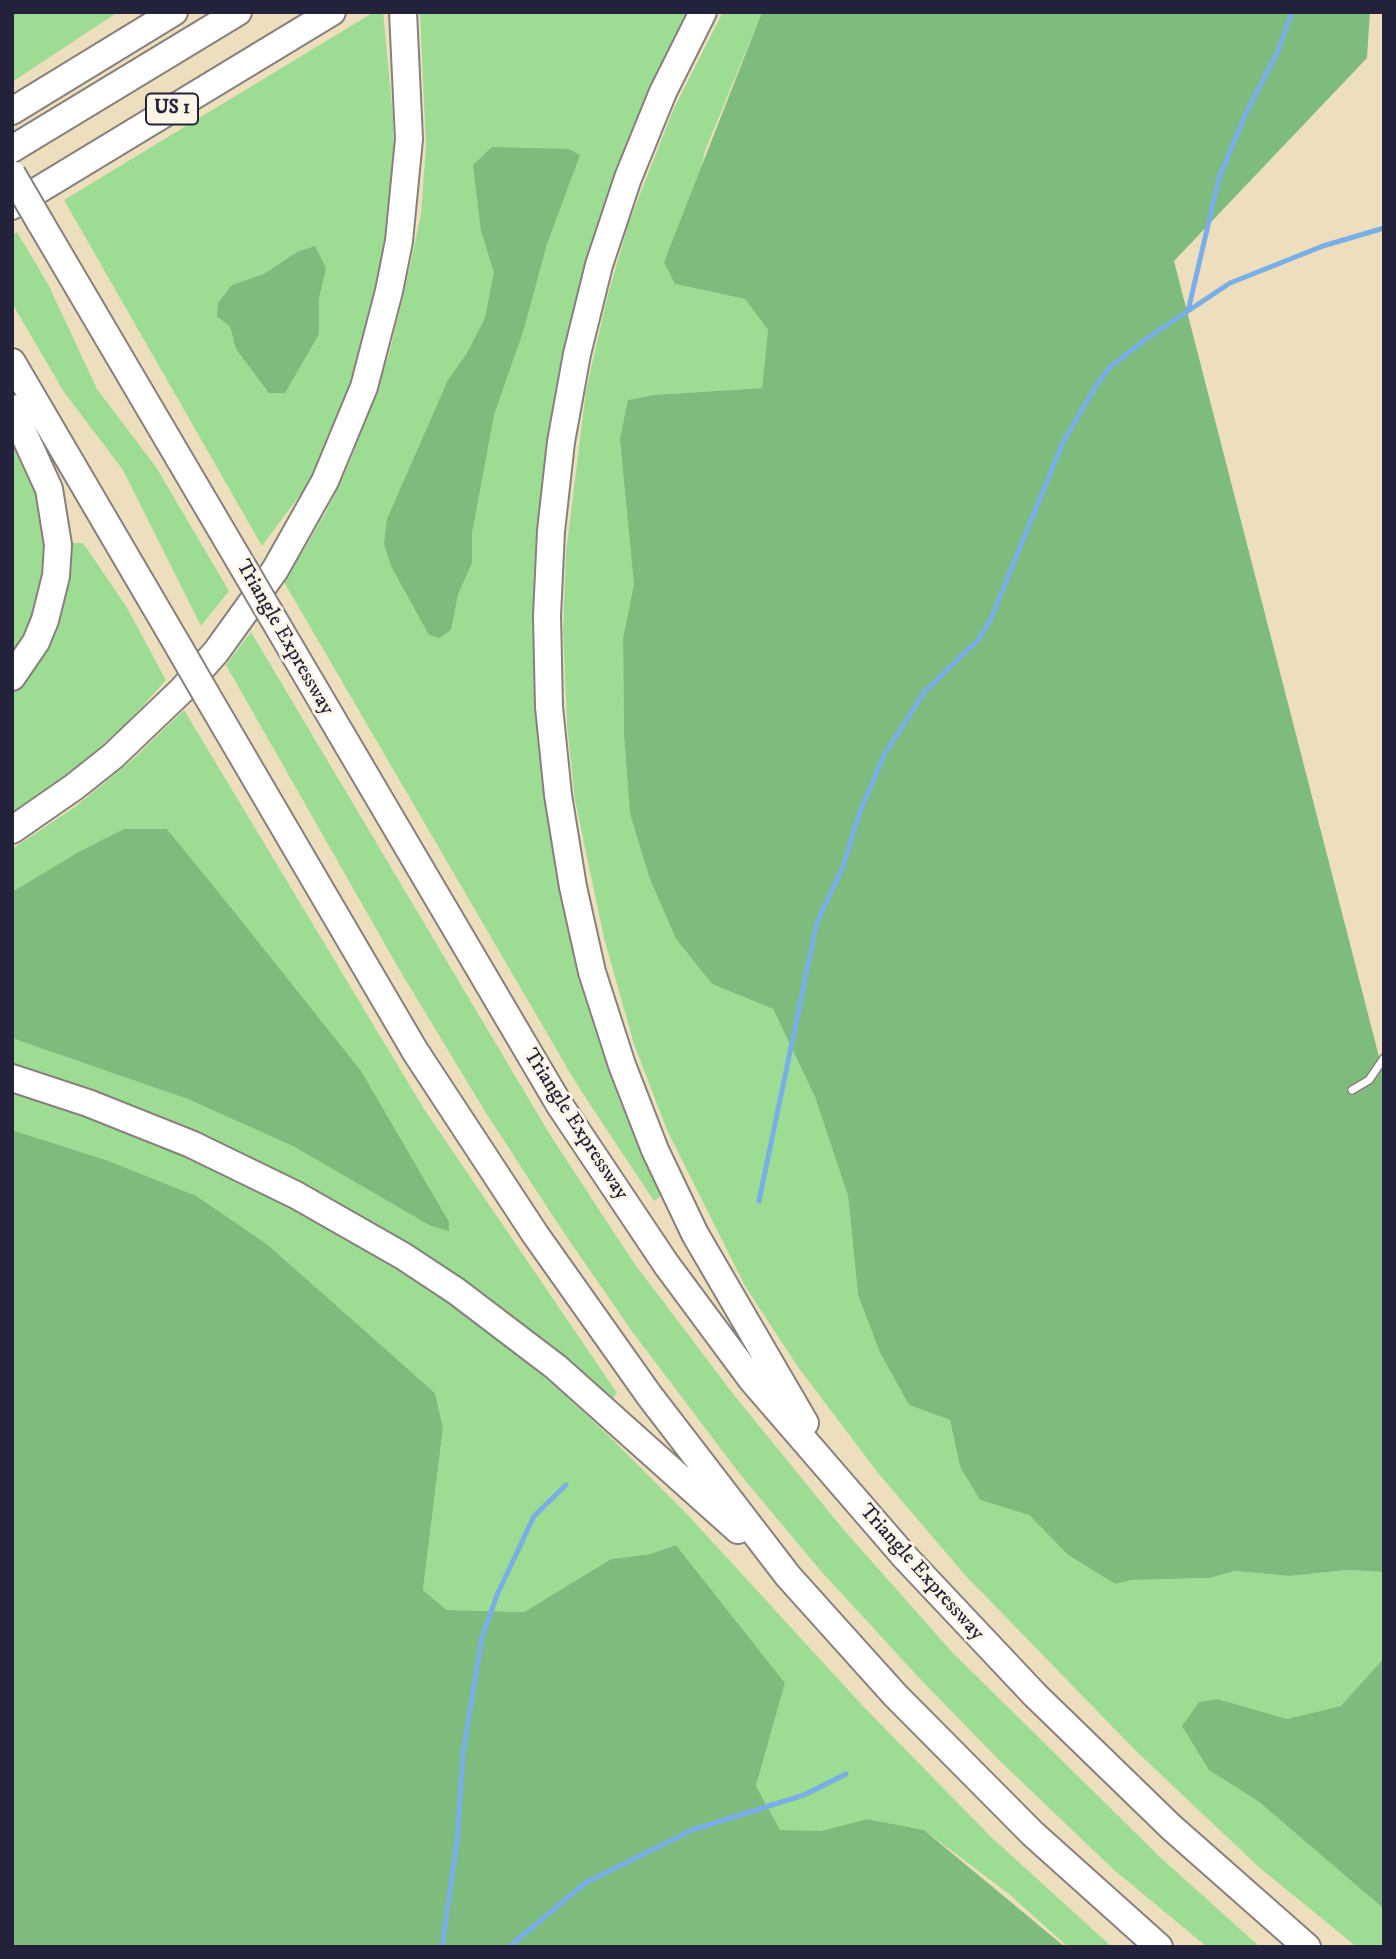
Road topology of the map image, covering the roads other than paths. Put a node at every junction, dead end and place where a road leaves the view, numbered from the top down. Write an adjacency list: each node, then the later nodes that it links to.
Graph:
1 (151, 12): 7 (highway)
2 (174, 12): 7 (highway)
3 (238, 12): 9 (highway, US 1)
4 (332, 12): 11 (highway, US 1)
5 (403, 12): 15 (highway)
6 (703, 12): 19 (highway)
7 (94, 61): 8 (highway)
8 (12, 111)
9 (12, 149)
10 (12, 174): 19 (highway, Triangle Expressway, bridge)
11 (12, 206)
12 (12, 362): 20 (highway, bridge)
13 (12, 408): 14 (highway)
14 (12, 677)
15 (12, 830)
16 (1384, 1058): 18 (lane)
17 (12, 1078): 20 (highway)
18 (1352, 1090)
19 (842, 1485): 22 (highway, Triangle Expressway)
20 (788, 1576): 21 (highway)
21 (1159, 1947)
22 (1307, 1947)

